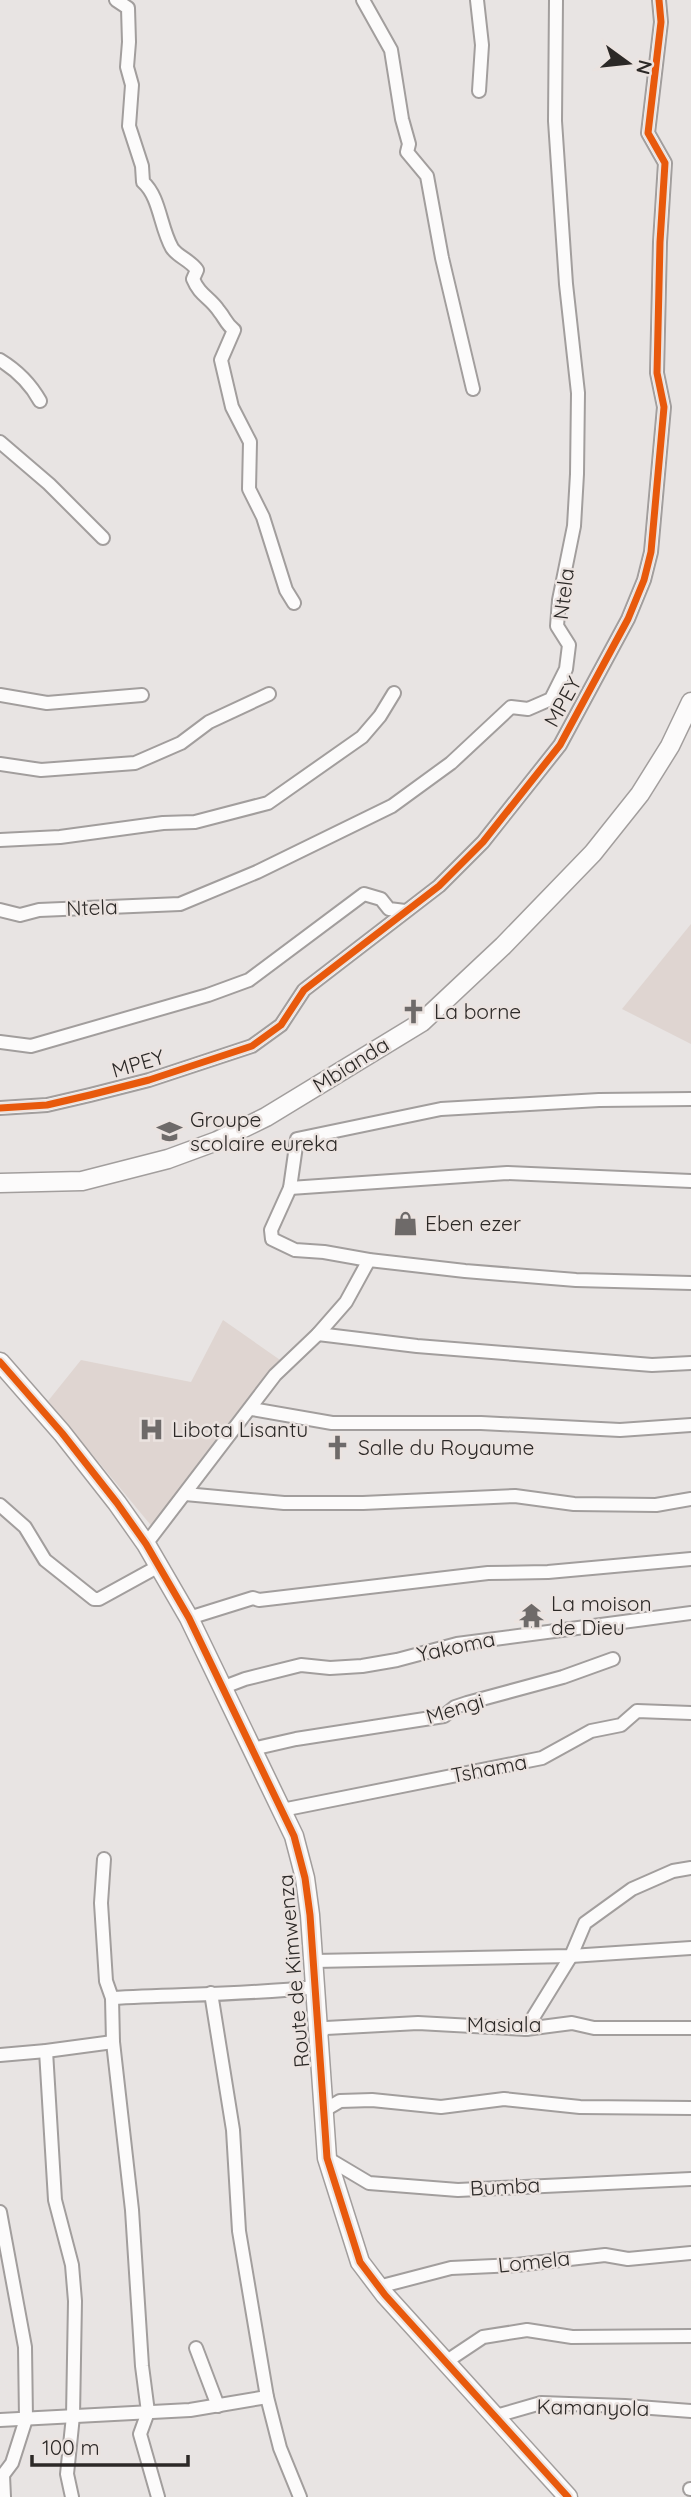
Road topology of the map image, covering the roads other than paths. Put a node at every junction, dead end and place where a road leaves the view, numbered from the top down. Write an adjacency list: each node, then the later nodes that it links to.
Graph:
1 (116, 0): 12 (street)
2 (363, 0): 8 (street)
3 (477, 0): 6 (street)
4 (556, 0): 20 (street, Ntela)
5 (659, 0): 21 (street, MPEY)
6 (479, 91)
7 (0, 360): 9 (street)
8 (473, 389)
9 (40, 401)
10 (0, 442): 11 (street)
11 (103, 538)
12 (294, 603)
13 (394, 692): 19 (street)
14 (269, 694): 18 (street)
15 (0, 695): 16 (street)
16 (142, 695)
17 (691, 702): 26 (street, Mbianda)
18 (0, 764)
19 (0, 840)
20 (0, 910)
21 (405, 911): 22 (street); 24 (street, MPEY)
22 (0, 1042)
23 (691, 1099): 27 (street)
24 (0, 1108)
25 (691, 1181): 27 (street)
26 (0, 1183)
27 (290, 1188): 28 (street)
28 (369, 1260): 29 (street); 30 (street)
29 (691, 1283)
30 (318, 1334): 32 (street); 33 (street)
31 (0, 1362): 38 (street, Route de Kimwenza)
32 (691, 1363)
33 (252, 1409): 34 (street); 35 (street)
34 (691, 1424)
35 (186, 1494): 36 (street); 38 (street)
36 (691, 1499)
37 (0, 1505): 40 (street)
38 (146, 1544): 40 (street, Route de Kimwenza)
39 (691, 1559): 42 (street)
40 (159, 1566): 42 (street, Route de Kimwenza)
41 (691, 1613): 44 (street, Yakoma)
42 (189, 1618): 44 (street, Route de Kimwenza)
43 (613, 1659): 46 (street, Mengi)
44 (224, 1687): 46 (street, Route de Kimwenza)
45 (688, 1712): 47 (street, Tshama)
46 (252, 1749): 47 (street, Route de Kimwenza)
47 (282, 1810): 52 (street, Route de Kimwenza)
48 (104, 1859): 55 (street)
49 (691, 1868): 51 (street)
50 (691, 1948): 51 (street)
51 (571, 1956): 52 (street); 57 (street)
52 (314, 1961): 53 (street, Route de Kimwenza)
53 (315, 1987): 54 (street); 58 (street, Route de Kimwenza)
54 (211, 1993): 55 (street); 72 (street)
55 (112, 1998): 59 (street)
56 (691, 2028): 57 (street, Masiala)
57 (526, 2029): 58 (street, Masiala)
58 (318, 2034): 63 (street, Route de Kimwenza)
59 (113, 2042): 60 (street); 75 (street)
60 (46, 2051): 61 (street); 76 (street)
61 (0, 2055)
62 (691, 2108): 63 (street)
63 (323, 2111): 64 (street, Route de Kimwenza)
64 (327, 2158): 65 (street, Bumba); 68 (street, Route de Kimwenza)
65 (691, 2179)
66 (0, 2212): 78 (street)
67 (691, 2253): 68 (street, Lomela)
68 (379, 2287): 71 (street, Route de Kimwenza)
69 (691, 2336): 71 (street)
70 (196, 2348): 73 (street)
71 (447, 2361): 77 (street, Route de Kimwenza)
72 (267, 2397): 73 (street); 83 (street)
73 (218, 2406): 75 (street)
74 (691, 2411): 77 (street, Kamanyola)
75 (148, 2412): 76 (street); 82 (street)
76 (73, 2416): 78 (street); 81 (street)
77 (496, 2416): 84 (street, Route de Kimwenza)
78 (26, 2419): 79 (street); 80 (street)
79 (0, 2420)
80 (4, 2497)
81 (72, 2497)
82 (158, 2497)
83 (300, 2497)
84 (568, 2497)

